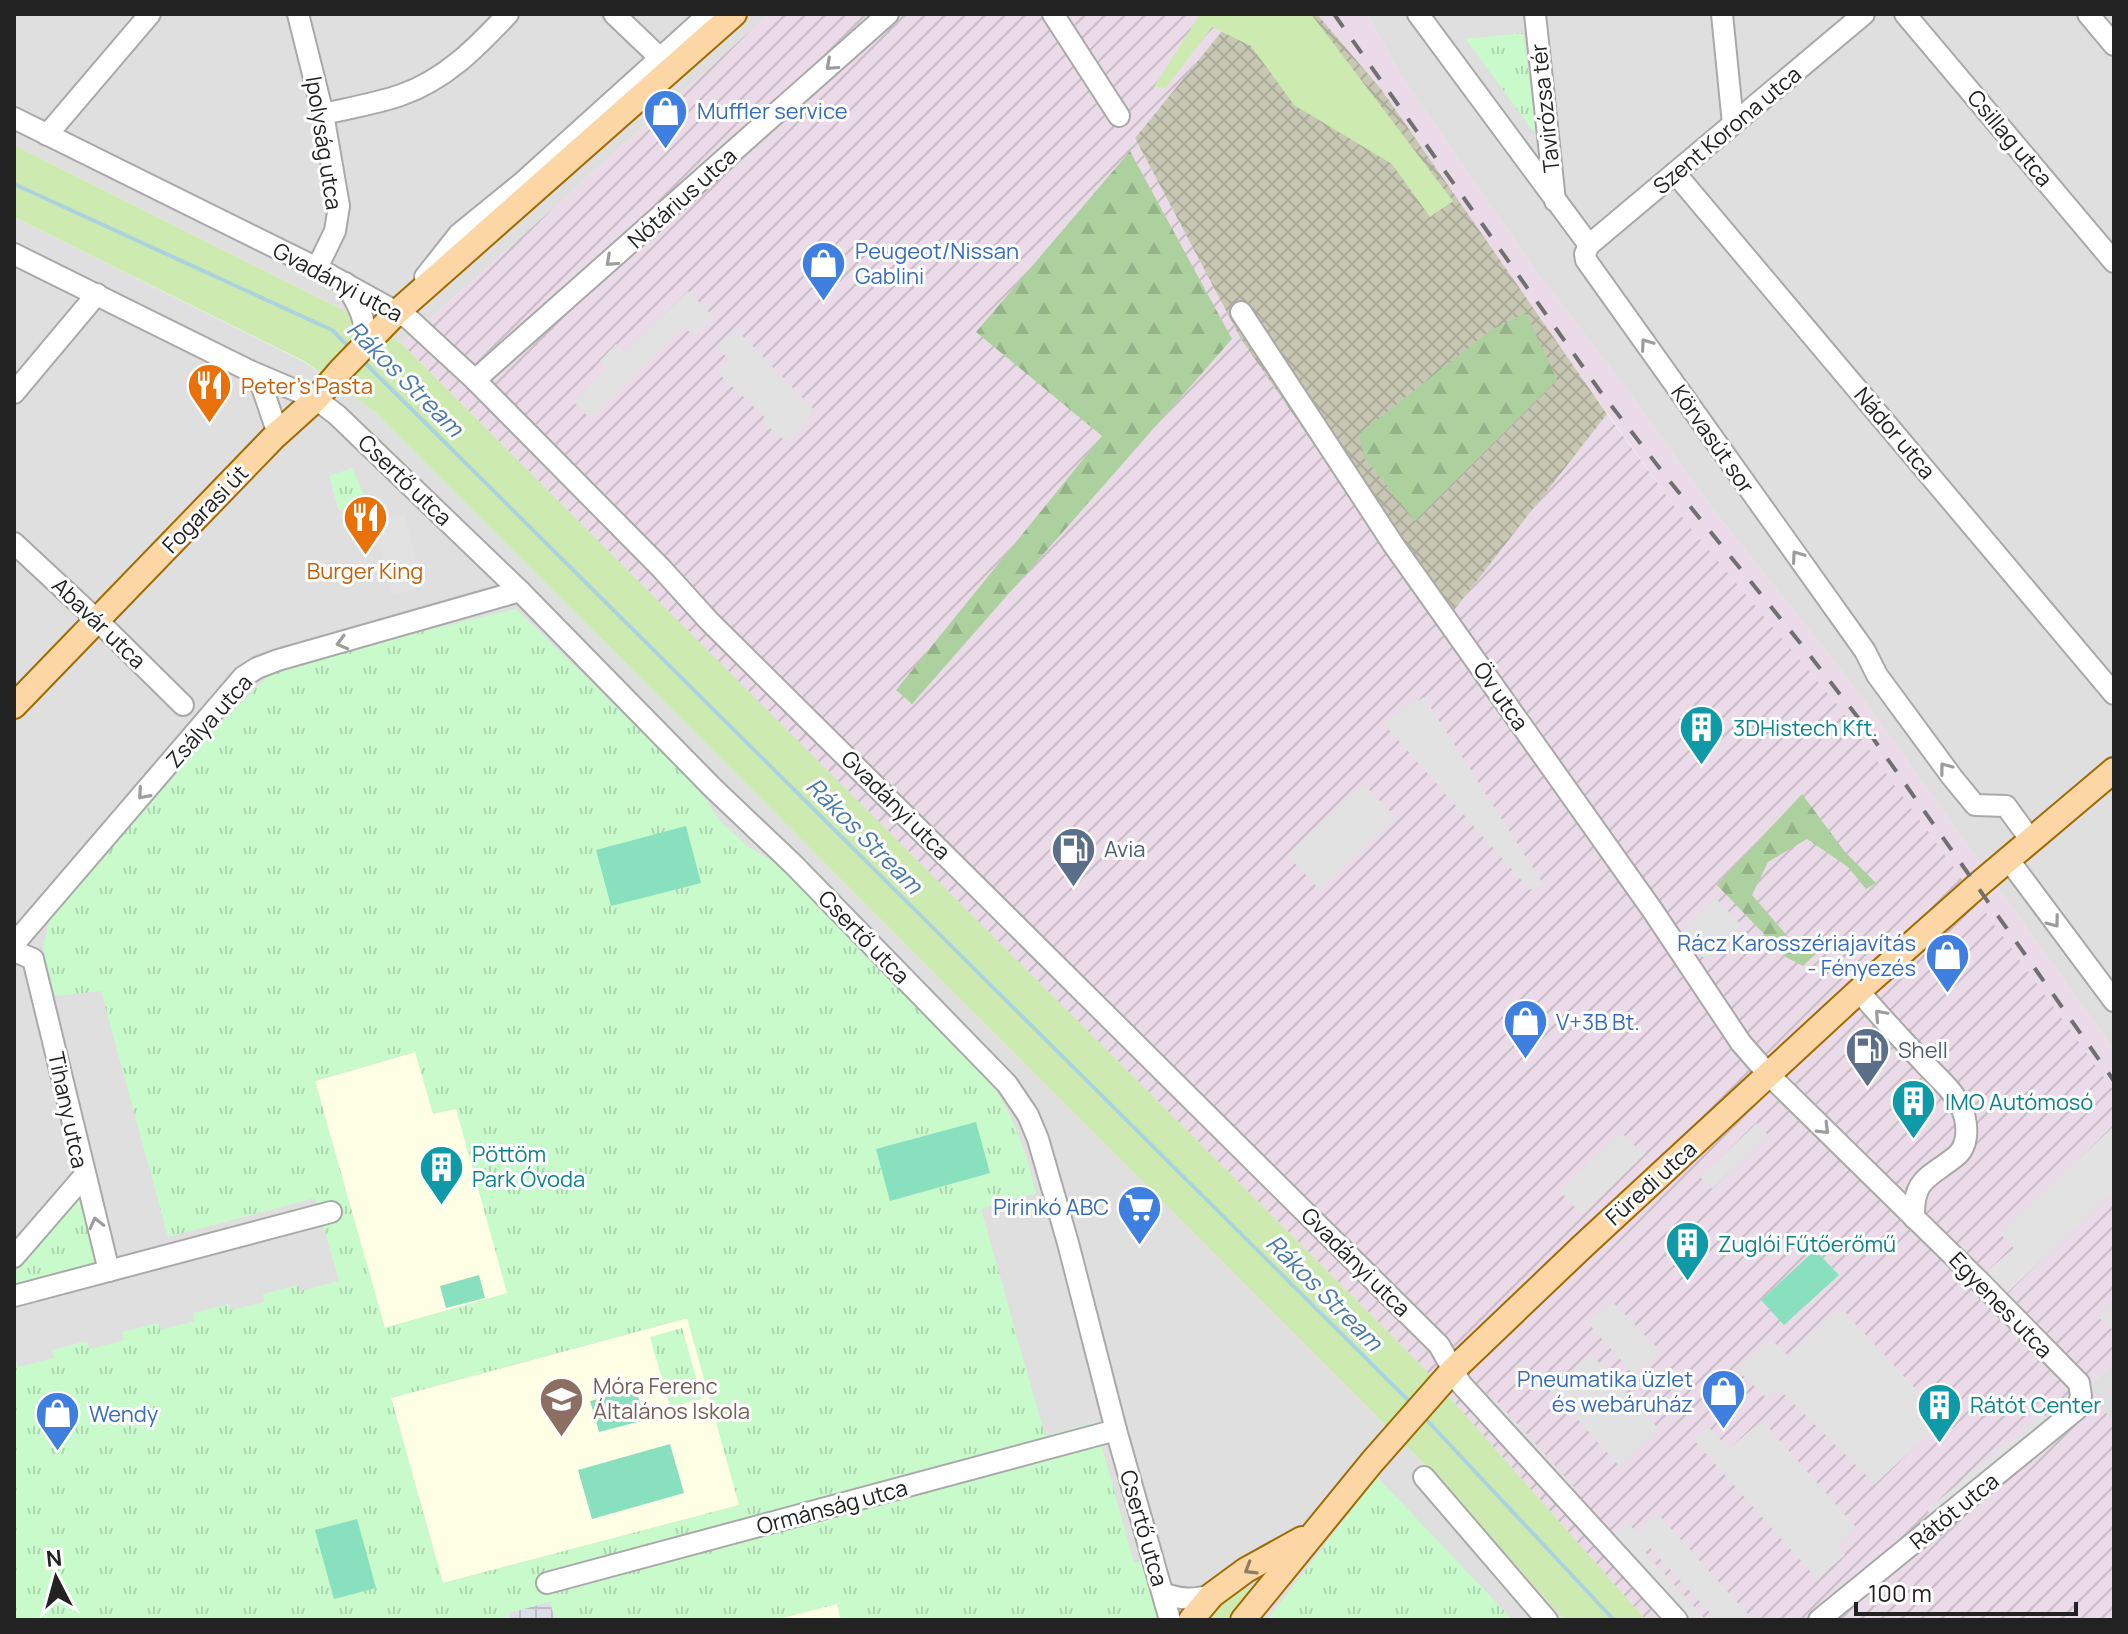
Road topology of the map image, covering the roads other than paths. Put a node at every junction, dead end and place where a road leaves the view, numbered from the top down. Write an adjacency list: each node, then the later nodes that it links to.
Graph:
1 (150, 14): 21 (street)
2 (298, 14): 17 (street, Ipolyság utca)
3 (508, 14): 17 (street)
4 (614, 14): 16 (street)
5 (709, 14): 16 (street, Fogarasi út)
6 (734, 14): 30 (main road, Fogarasi út)
7 (888, 14): 34 (street, Nótárius utca, one-way to 34)
8 (1053, 14): 18 (street)
9 (1418, 14): 23 (street, Körvasút sor)
10 (1535, 14): 23 (street, Tavirózsa tér)
11 (1722, 14): 20 (street)
12 (1864, 14): 20 (street, Szent Korona utca)
13 (1905, 14): 26 (street, Csillag utca)
14 (2088, 14): 15 (street)
15 (2114, 45)
16 (660, 58): 30 (street, Fogarasi út)
17 (323, 114): 27 (street, Ipolyság utca)
18 (1119, 116)
19 (14, 118): 21 (street, Gvadányi utca)
20 (1733, 124): 22 (street, Szent Korona utca)
21 (47, 135): 27 (street, Gvadányi utca)
22 (1675, 173): 24 (street, Szent Korona utca); 41 (street, Nádor utca)
23 (1555, 202): 24 (street, Körvasút sor)
24 (1589, 245): 45 (street, Körvasút sor, one-way to 24)
25 (14, 254): 29 (street)
26 (2114, 262)
27 (317, 268): 28 (street, Gvadányi utca)
28 (345, 283): 30 (street, Gvadányi utca); 32 (street)
29 (97, 294): 33 (street); 35 (street)
30 (397, 312): 32 (main road, Fogarasi út); 34 (street, Gvadányi utca)
31 (1241, 312): 51 (street, Öv utca)
32 (365, 347): 36 (main road, Fogarasi út)
33 (250, 371): 36 (street); 37 (street)
34 (475, 380): 58 (street, Gvadányi utca)
35 (14, 393)
36 (316, 399): 37 (main road, Fogarasi út); 39 (street, Csertő utca)
37 (278, 434): 40 (main road, Fogarasi út)
38 (14, 543): 40 (street, Abavár utca)
39 (520, 591): 47 (street, Zsálya utca, one-way to 47); 60 (street, Csertő utca)
40 (98, 621): 42 (street, Abavár utca); 43 (main road, Fogarasi út)
41 (2114, 694)
42 (183, 705)
43 (14, 706)
44 (2114, 770): 45 (main road, Füredi utca)
45 (2030, 839): 46 (main road, Füredi utca)
46 (2008, 859): 49 (main road, Füredi utca); 50 (street, one-way to 50)
47 (14, 944)
48 (14, 951): 52 (street, Tihany utca)
49 (1859, 991): 51 (main road, Füredi utca); 54 (street, one-way to 49)
50 (2114, 1001)
51 (1769, 1075): 54 (street, Egyenes utca, one-way to 54); 58 (main road, Füredi utca)
52 (84, 1176): 55 (street, Tihany utca); 56 (street, one-way to 52)
53 (331, 1212): 56 (street)
54 (1914, 1218): 59 (street, Egyenes utca)
55 (14, 1257)
56 (109, 1271): 57 (street)
57 (14, 1296)
58 (1453, 1370): 62 (main road, Füredi utca); 70 (street, Gvadányi utca)
59 (2081, 1396): 71 (street, Rátót utca)
60 (1116, 1430): 63 (street, Ormánság utca); 64 (street, Csertő utca)
61 (1424, 1477): 69 (street)
62 (1318, 1530): 65 (main road, Füredi utca, one-way to 65); 68 (main road, Füredi utca)
63 (547, 1583)
64 (1163, 1593): 65 (street); 66 (street, Csertő utca)
65 (1212, 1595): 67 (main road, Füredi utca)
66 (1170, 1620)
67 (1191, 1620)
68 (1243, 1620)
69 (1547, 1620)
70 (1677, 1620)
71 (1819, 1620)

